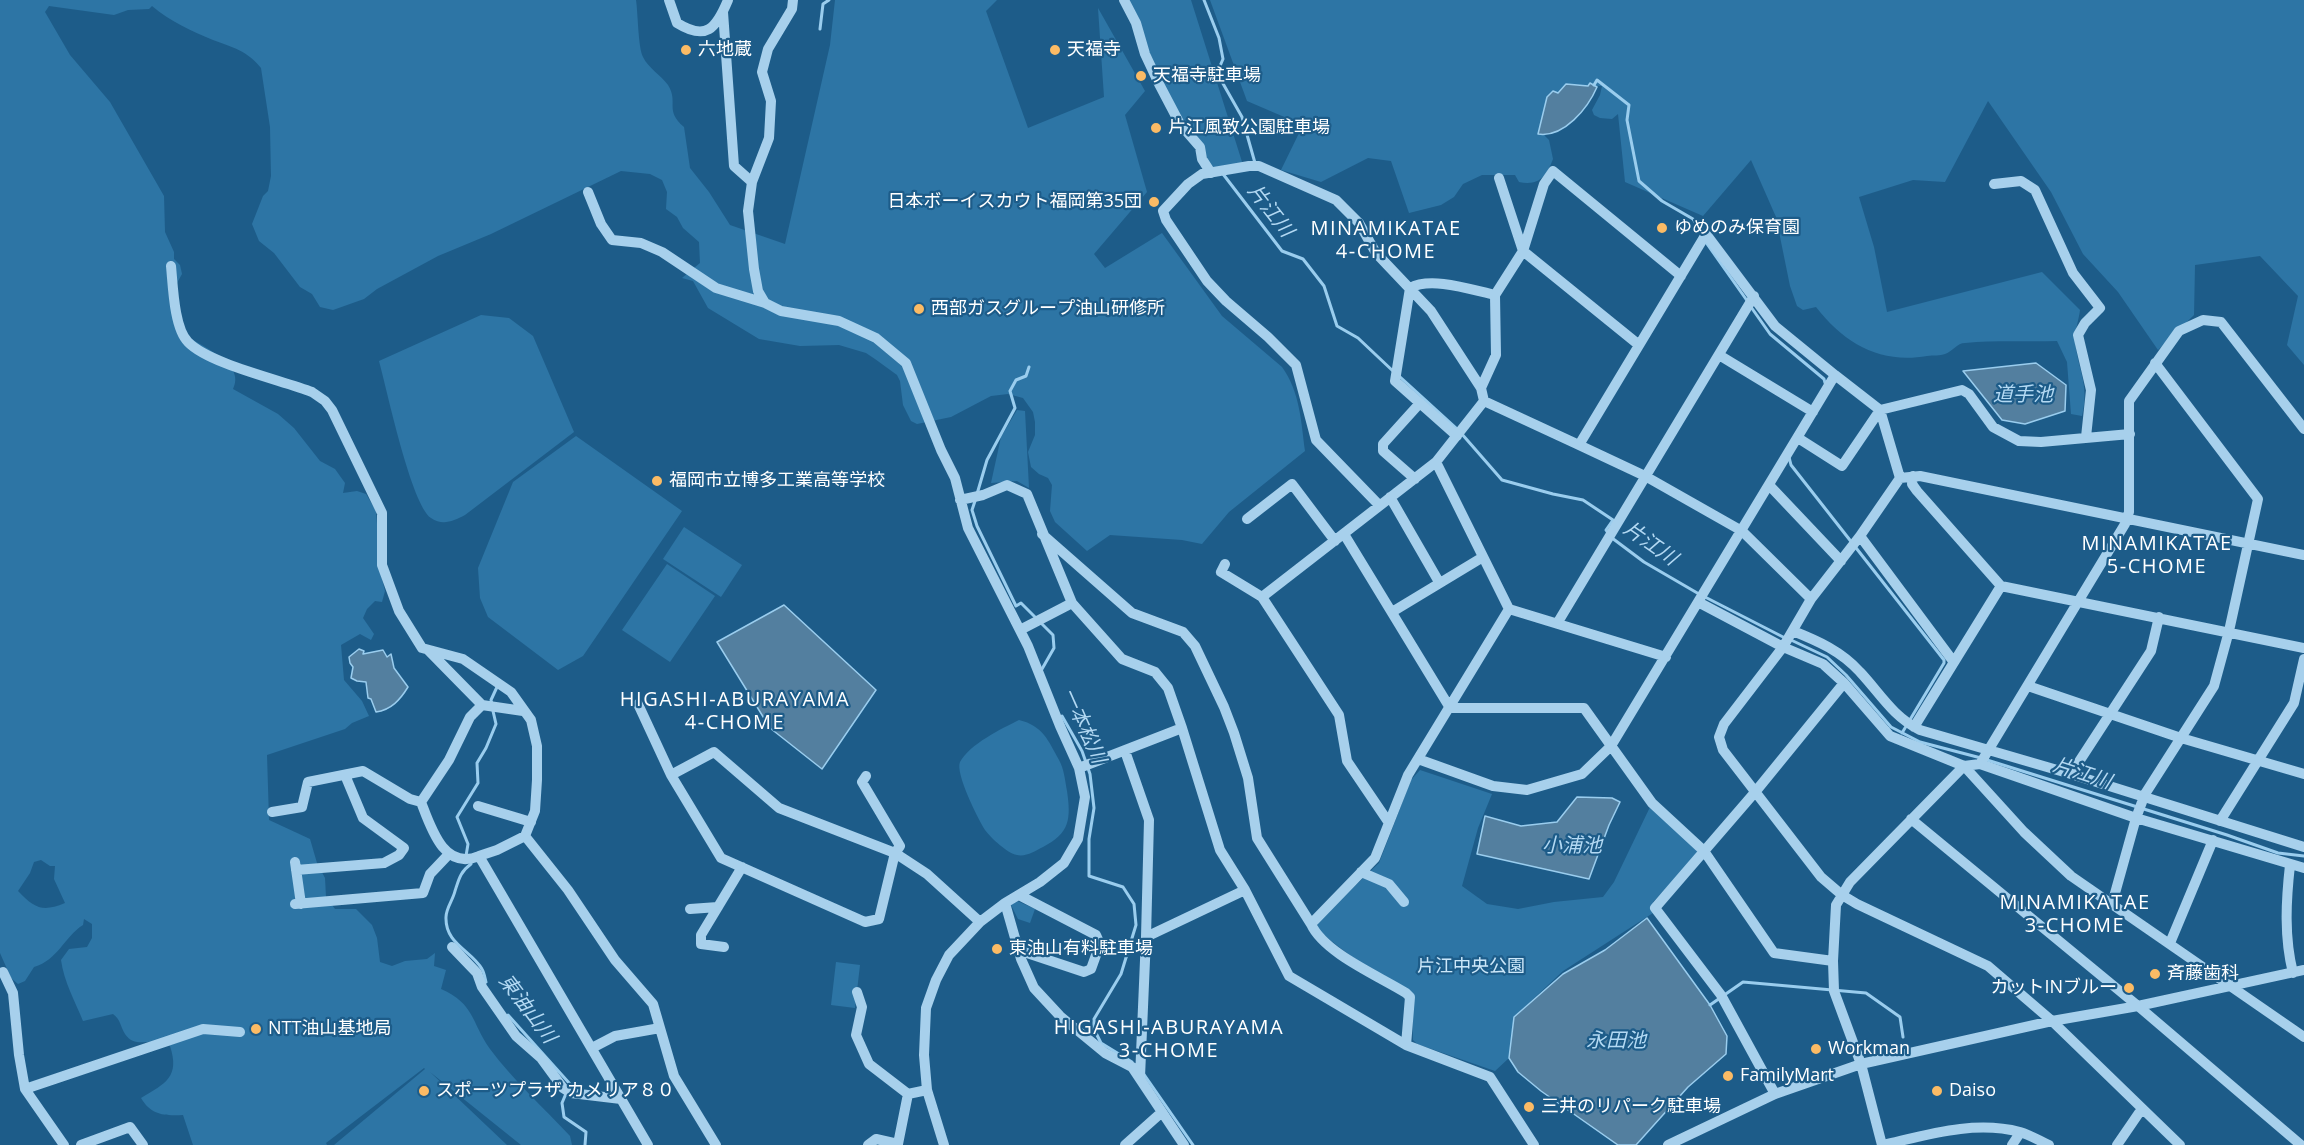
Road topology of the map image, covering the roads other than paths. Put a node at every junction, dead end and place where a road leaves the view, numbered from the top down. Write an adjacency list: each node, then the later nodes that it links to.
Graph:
1 (669, 0): 5 (street)
2 (728, 0): 5 (street)
3 (793, 0): 8 (street)
4 (1124, 0): 6 (street)
5 (723, 12): 8 (street)
6 (1211, 173): 14 (street); 41 (street)
7 (1499, 178): 11 (street)
8 (752, 182): 17 (street)
9 (1994, 184): 30 (street)
10 (588, 192): 17 (street)
11 (1523, 251): 13 (street); 15 (street); 18 (street)
12 (171, 266): 70 (street)
13 (1681, 276): 16 (street); 18 (street)
14 (1410, 288): 15 (street); 22 (street); 24 (street)
15 (1495, 295): 22 (street)
16 (1751, 301): 19 (street); 21 (street)
17 (765, 303): 40 (street)
18 (1639, 345): 32 (street)
19 (1719, 355): 25 (street); 34 (street)
20 (2155, 363): 27 (street); 28 (street); 49 (street)
21 (1835, 375): 25 (street); 26 (street)
22 (1481, 388): 23 (street)
23 (1484, 401): 29 (street); 32 (street)
24 (1420, 403): 29 (street); 36 (street)
25 (1810, 410): 31 (street)
26 (1880, 410): 30 (street); 31 (street); 37 (street)
27 (2304, 429)
28 (2130, 434): 30 (street); 42 (street)
29 (1457, 436): 33 (street)
30 (2086, 437)
31 (1798, 438): 38 (street)
32 (1579, 445): 34 (street)
33 (1436, 462): 36 (street); 51 (street)
34 (1645, 476): 44 (street); 64 (street)
35 (1913, 476): 37 (street); 42 (street); 55 (street)
36 (1415, 478): 39 (street)
37 (1900, 478): 48 (street)
38 (1769, 486): 44 (street); 52 (street)
39 (1390, 497): 41 (street); 54 (street)
40 (964, 499): 45 (street); 65 (street)
41 (1379, 505): 46 (street)
42 (2127, 518): 49 (street); 58 (street)
43 (1252, 519): 47 (street)
44 (1742, 531): 57 (street); 59 (street)
45 (1042, 534): 60 (street); 126 (street)
46 (1344, 534): 47 (street); 62 (street)
47 (1335, 541): 56 (street)
48 (1856, 542): 52 (street); 73 (street)
49 (2247, 543): 50 (street); 66 (street)
50 (2304, 555)
51 (1483, 557): 54 (street); 61 (street)
52 (1841, 561): 57 (street)
53 (1225, 564): 56 (street)
54 (1439, 582): 62 (street)
55 (2001, 586): 58 (street); 73 (street)
56 (1262, 597): 106 (street)
57 (1811, 599): 67 (street)
58 (2079, 601): 63 (street); 75 (street)
59 (1698, 602): 68 (street); 71 (street)
60 (1072, 603): 65 (street); 82 (street)
61 (1509, 609): 64 (street); 78 (street)
62 (1392, 612): 78 (street)
63 (2159, 617): 66 (street); 80 (street)
64 (1558, 622): 71 (street)
65 (1020, 630): 91 (street)
66 (2229, 631): 69 (street); 83 (street)
67 (1792, 632): 68 (street); 81 (street)
68 (1783, 647): 74 (street); 97 (street)
69 (2304, 648)
70 (427, 649): 77 (street); 79 (street)
71 (1666, 657): 84 (street)
72 (2304, 659): 88 (street)
73 (1953, 661): 81 (street)
74 (1844, 684): 90 (street); 97 (street)
75 (2028, 686): 80 (street); 85 (street)
76 (638, 704): 95 (street)
77 (484, 706): 79 (street); 99 (street)
78 (1450, 708): 84 (street); 87 (street)
79 (523, 711): 105 (street)
80 (2110, 714): 83 (street); 92 (street)
81 (1910, 724): 85 (street)
82 (1182, 728): 86 (street); 117 (street)
83 (2181, 738): 88 (street); 98 (street)
84 (1611, 746): 87 (street); 110 (street)
85 (1989, 750): 89 (street); 92 (street)
86 (1125, 751): 91 (street); 127 (street)
87 (1418, 759): 106 (street)
88 (2257, 761): 93 (street); 104 (street)
89 (1980, 764): 90 (street); 102 (street)
90 (1964, 766): 103 (street); 122 (street)
91 (1080, 768): 118 (street)
92 (2071, 774): 98 (street)
93 (2304, 774)
94 (345, 775): 99 (street); 101 (street); 112 (street)
95 (670, 776): 111 (street); 115 (street)
96 (866, 776): 111 (street)
97 (1756, 791): 110 (street); 119 (street)
98 (2144, 797): 102 (street); 104 (street)
99 (421, 802): 112 (street)
100 (478, 806): 105 (street)
101 (272, 812)
102 (2136, 818): 108 (street); 122 (street)
103 (1911, 819): 119 (street); 137 (street)
104 (2220, 821): 109 (street)
105 (531, 822): 107 (street)
106 (1389, 824): 116 (street)
107 (525, 836): 113 (street); 139 (street)
108 (2213, 840): 114 (street); 128 (street)
109 (2302, 844): 114 (street)
110 (1704, 851): 132 (street); 149 (street)
111 (895, 853): 115 (street); 125 (street)
112 (449, 854): 113 (street)
113 (479, 856): 143 (street)
114 (2296, 866): 134 (street)
115 (742, 867): 123 (street)
116 (1361, 872): 120 (street); 126 (street)
117 (1245, 890): 127 (street); 142 (street)
118 (1019, 895): 121 (street); 131 (street)
119 (1842, 895): 132 (street); 138 (street)
120 (1404, 902)
121 (1005, 903): 125 (street); 131 (street)
122 (2112, 904): 128 (street)
123 (718, 907): 124 (street); 130 (street)
124 (690, 909)
125 (980, 922): 147 (street)
126 (1311, 924): 142 (street)
127 (1146, 937): 145 (street)
128 (2170, 943): 135 (street)
129 (452, 947): 150 (street)
130 (724, 947)
131 (1018, 950): 145 (street)
132 (1833, 961): 144 (street)
133 (1, 971): 146 (street)
134 (2298, 971): 135 (street)
135 (2229, 985): 137 (street); 141 (street)
136 (856, 992): 148 (street)
137 (2138, 1006): 138 (street); 156 (street)
138 (2052, 1021): 144 (street); 151 (street)
139 (660, 1028): 143 (street); 160 (street)
140 (240, 1032): 146 (street)
141 (2304, 1037)
142 (1406, 1045): 165 (street)
143 (592, 1048): 150 (street)
144 (1861, 1064): 149 (street); 167 (street)
145 (1140, 1076): 152 (street)
146 (25, 1089): 157 (street)
147 (927, 1090): 148 (street); 162 (street)
148 (908, 1094): 161 (street)
149 (1775, 1094): 166 (street)
150 (621, 1099): 159 (street)
151 (2141, 1110): 170 (street); 171 (street)
152 (1162, 1112): 163 (street); 164 (street)
153 (2304, 1130): 156 (street)
154 (2020, 1133): 167 (street); 168 (street); 169 (street)
155 (90, 1144): 158 (street)
156 (2297, 1144)
157 (64, 1145)
158 (143, 1145)
159 (648, 1145)
160 (716, 1145)
161 (868, 1145)
162 (944, 1145)
163 (1125, 1145)
164 (1184, 1145)
165 (1534, 1145)
166 (1668, 1145)
167 (1882, 1145)
168 (2012, 1145)
169 (2049, 1145)
170 (2116, 1145)
171 (2180, 1145)

